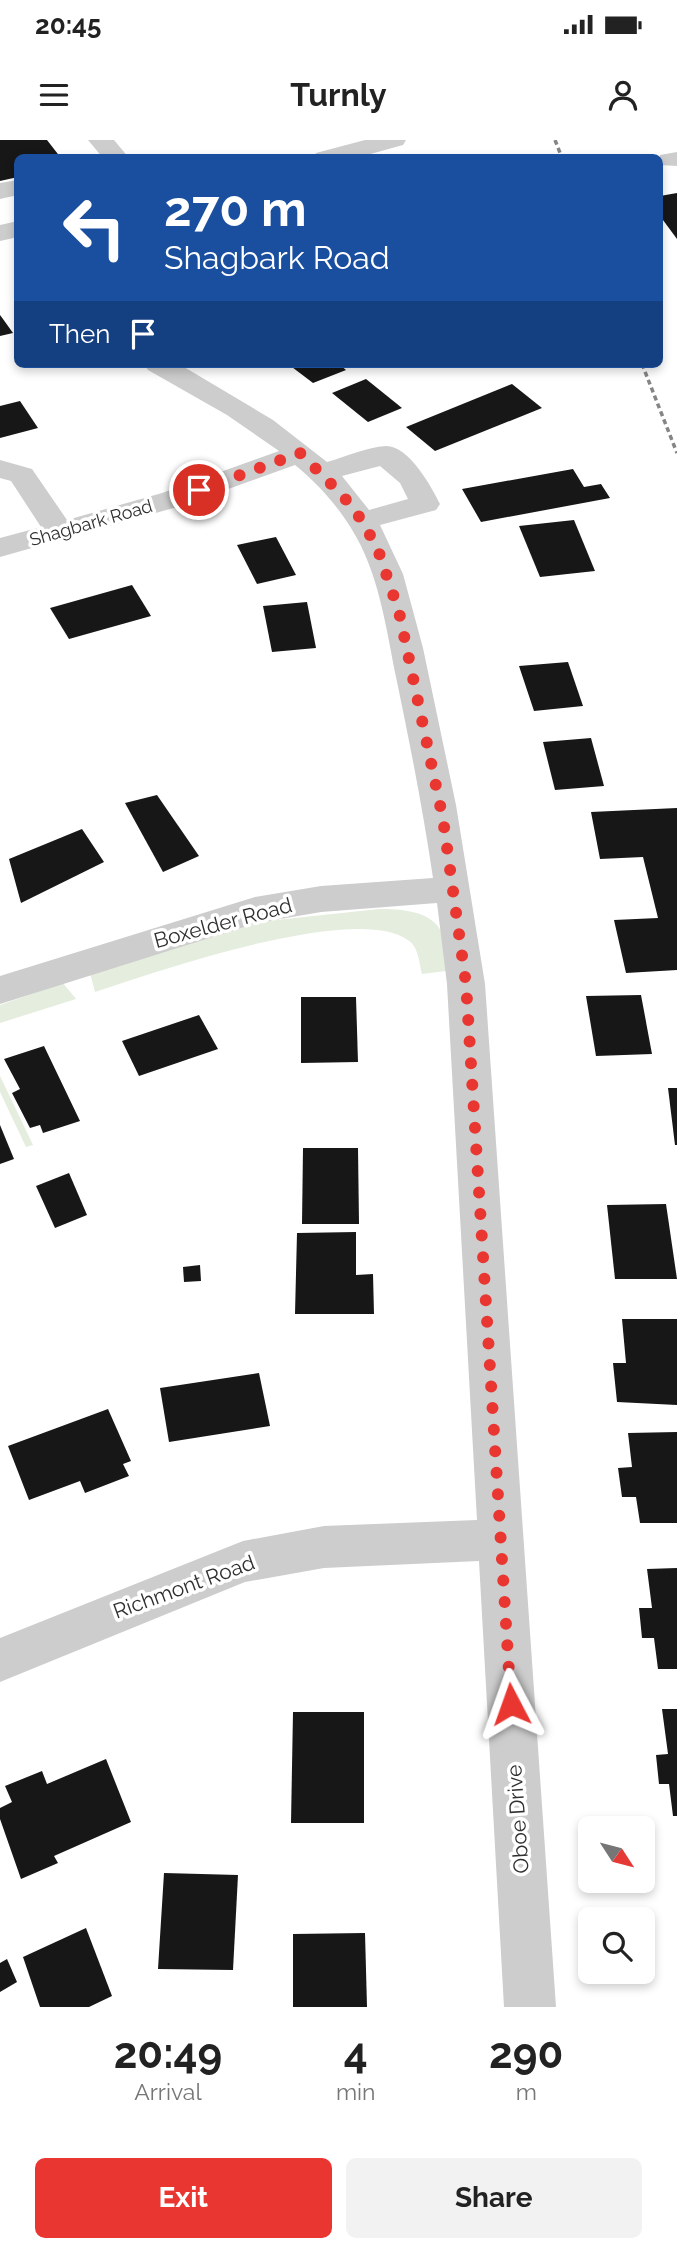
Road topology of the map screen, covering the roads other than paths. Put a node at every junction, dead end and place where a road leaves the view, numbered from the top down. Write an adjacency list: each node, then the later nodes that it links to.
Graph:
1 (100, 140): 3 (street)
2 (394, 140): 4 (street)
3 (113, 154)
4 (340, 154)
5 (165, 368): 6 (street, Oboe Drive)
6 (310, 463): 8 (street, Oboe Drive); 8 (street, Shagbark Road); 9 (street, Shagbark Road)
7 (0, 470): 9 (street)
8 (361, 521): 11 (street, Oboe Drive)
9 (60, 532): 10 (street, Shagbark Road)
10 (0, 548)
11 (453, 889): 12 (street, Boxelder Road); 13 (street, Oboe Drive)
12 (0, 990)
13 (500, 1539): 14 (street, Richmont Road); 15 (street, Oboe Drive)
14 (0, 1660)
15 (530, 2007)

